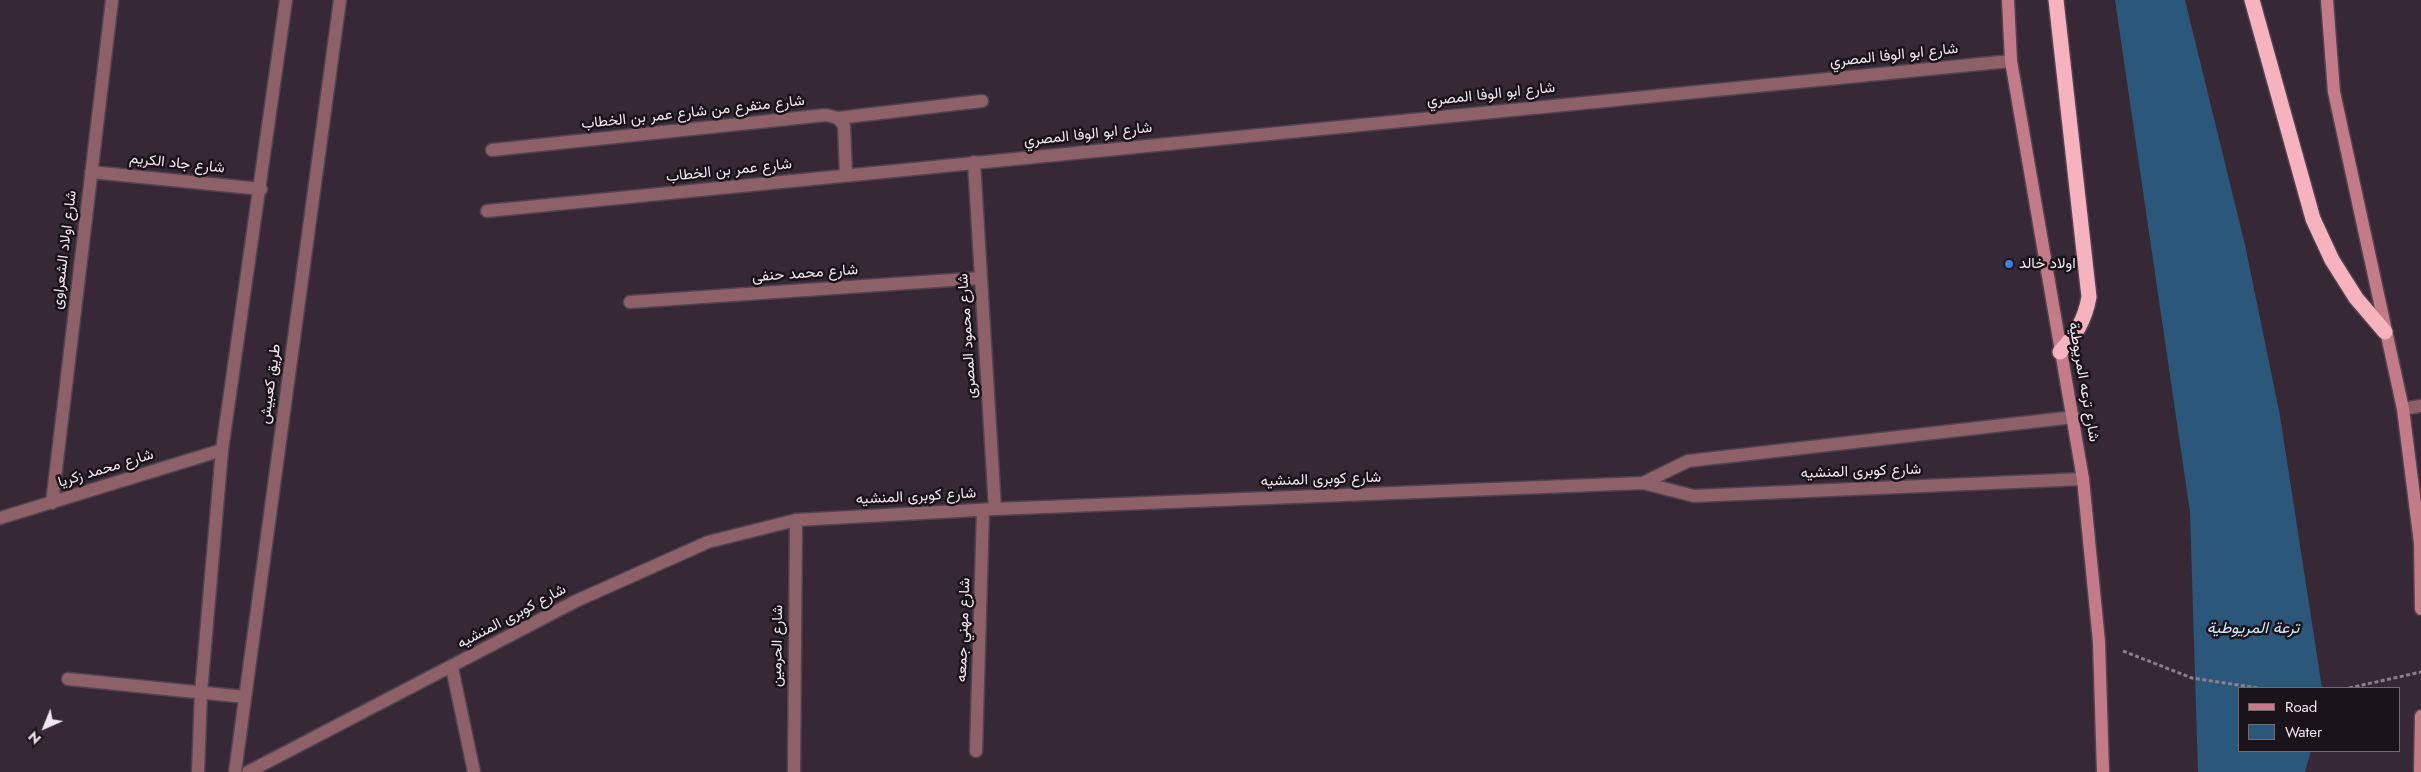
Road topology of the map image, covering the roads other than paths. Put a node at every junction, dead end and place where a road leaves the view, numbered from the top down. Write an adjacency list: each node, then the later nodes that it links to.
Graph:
1 (112, 0): 13 (street, شارع اولاد الشعراوى)
2 (286, 0): 15 (street)
3 (340, 0): 35 (street, طريق كعبيش)
4 (2008, 0): 8 (main road, شارع ترعه المريوطية)
5 (2056, 0): 20 (highway)
6 (2252, 0): 19 (highway)
7 (2328, 0): 19 (main road)
8 (2011, 61): 12 (street, شارع ابو الوفا المصري); 20 (main road, شارع ترعه المريوطية)
9 (982, 101): 10 (street, شارع متفرع من شارع عمر بن الخطاب)
10 (838, 118): 11 (street, شارع متفرع من شارع عمر بن الخطاب); 14 (street)
11 (492, 150)
12 (974, 162): 14 (street, شارع عمر بن الخطاب); 17 (street, شارع محمود المصرى)
13 (91, 172): 15 (street, شارع جاد الكريم); 27 (street, شارع اولاد الشعراوى)
14 (846, 175): 16 (street, شارع عمر بن الخطاب)
15 (261, 189): 24 (street)
16 (487, 211)
17 (981, 278): 18 (street, شارع محمد حنفى); 28 (street, شارع محمود المصرى)
18 (630, 302)
19 (2385, 332): 22 (main road)
20 (2060, 352): 23 (main road, شارع ترعه المريوطية)
21 (2421, 406): 22 (street)
22 (2402, 409): 31 (main road)
23 (2074, 417): 25 (main road, شارع ترعه المريوطية); 26 (street, شارع كوبرى المنشيه)
24 (222, 450): 27 (street, شارع محمد زكريا); 34 (street)
25 (2083, 479): 26 (street, شارع كوبرى المنشيه); 43 (main road, شارع ترعه المريوطية)
26 (1643, 483): 28 (street, شارع كوبرى المنشيه)
27 (52, 504): 29 (street, شارع محمد زكريا)
28 (989, 509): 30 (street, شارع كوبرى المنشيه); 37 (street, شارع مهني جمعه)
29 (0, 518)
30 (796, 520): 32 (street, شارع كوبرى المنشيه); 42 (street, شارع الحرمين)
31 (2421, 609)
32 (452, 668): 40 (street, شارع كوبرى المنشيه); 41 (street)
33 (68, 679): 34 (street)
34 (201, 692): 35 (street); 38 (street)
35 (245, 697): 39 (street, طريق كعبيش)
36 (2421, 716): 44 (main road)
37 (976, 751)
38 (198, 772)
39 (235, 772)
40 (248, 772)
41 (474, 772)
42 (794, 772)
43 (2103, 772)
44 (2420, 772)

